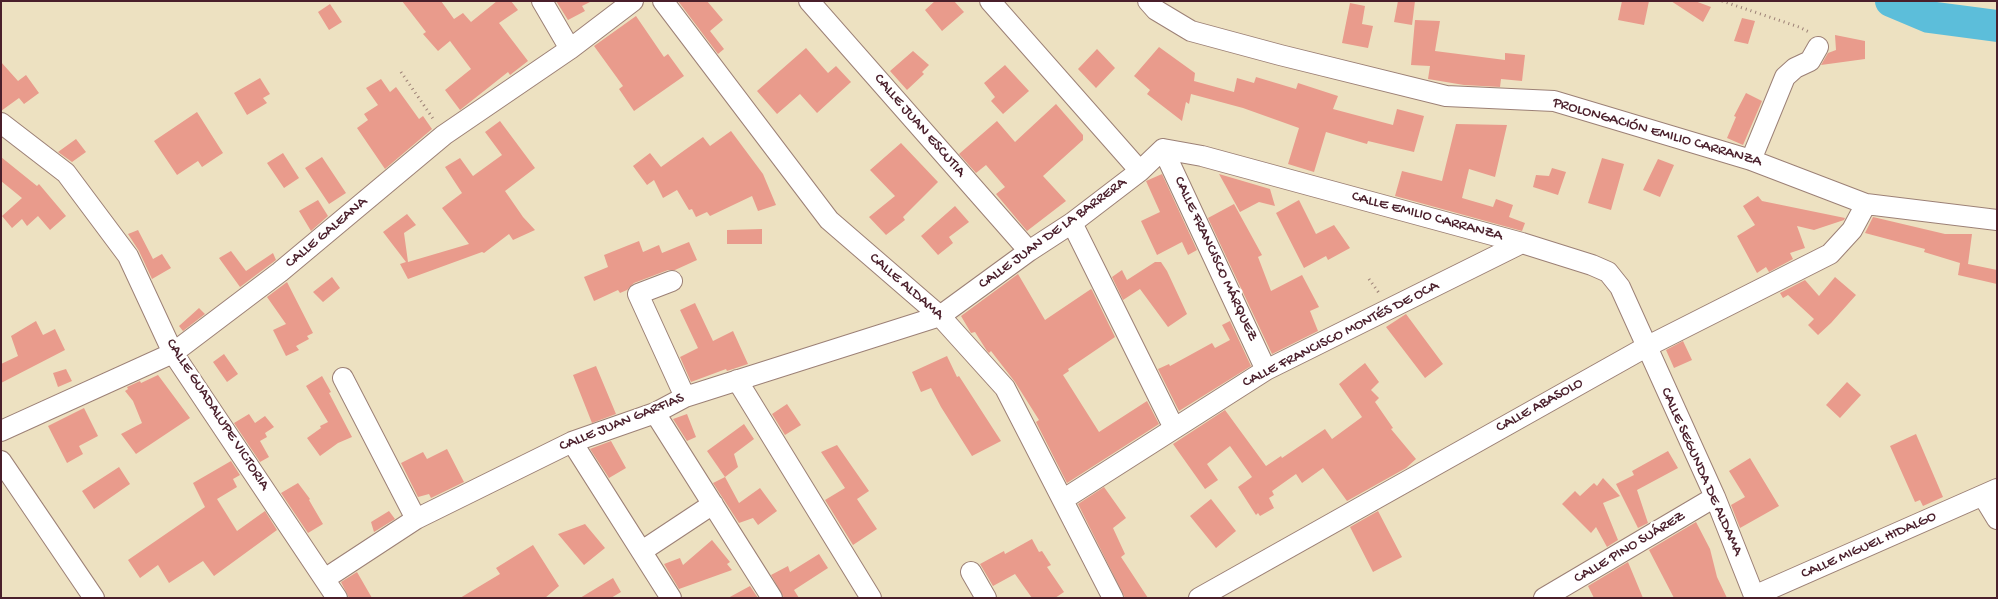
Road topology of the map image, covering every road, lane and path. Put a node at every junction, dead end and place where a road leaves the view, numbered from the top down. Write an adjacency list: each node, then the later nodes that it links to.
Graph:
1 (542, 1): 9 (street)
2 (633, 1): 9 (street, CALLE GALEANA)
3 (663, 1): 22 (street, CALLE ALDAMA)
4 (809, 1): 20 (street, CALLE JUAN ESCUTIA)
5 (990, 1): 15 (street)
6 (1148, 1): 14 (street, PROLONGACIÓN EMILIO CARRANZA)
7 (1722, 1): 8 (path)
8 (1818, 47): 14 (street)
9 (570, 48): 12 (street, CALLE GALEANA)
10 (401, 72): 12 (path)
11 (1, 123): 24 (street, CALLE GUADALUPE VICTORIA)
12 (444, 135): 24 (street, CALLE GALEANA)
13 (1163, 149): 15 (street, CALLE JUAN DE LA BARRERA); 19 (street, CALLE EMILIO CARRANZA); 25 (street, CALLE FRANCISCO MÁRQUEZ)
14 (1752, 160): 16 (street, PROLONGACIÓN EMILIO CARRANZA)
15 (1140, 170): 18 (street, CALLE JUAN DE LA BARRERA)
16 (1866, 204): 17 (street, PROLONGACIÓN EMILIO CARRANZA); 23 (street, CALLE ABASOLO)
17 (1997, 220)
18 (1072, 223): 20 (street, CALLE JUAN DE LA BARRERA); 30 (street)
19 (1522, 243): 23 (street, CALLE EMILIO CARRANZA); 25 (street, CALLE FRANCISCO MONTÉS DE OCA)
20 (1029, 251): 22 (street, CALLE JUAN DE LA BARRERA)
21 (672, 281): 28 (street)
22 (940, 316): 27 (street, CALLE JUAN GARFIAS); 36 (street, CALLE ALDAMA)
23 (1646, 347): 35 (street, CALLE SEGUNDA DE ALDAMA); 51 (street, CALLE ABASOLO)
24 (173, 353): 31 (street, CALLE GALEANA); 42 (street, CALLE GUADALUPE VICTORIA)
25 (1266, 370): 30 (street, CALLE FRANCISCO MONTÉS DE OCA)
26 (343, 378): 38 (street)
27 (737, 380): 28 (street, CALLE JUAN GARFIAS); 48 (street)
28 (685, 397): 29 (street, CALLE JUAN GARFIAS)
29 (655, 413): 32 (street, CALLE JUAN GARFIAS); 37 (street)
30 (1174, 428): 36 (street, CALLE FRANCISCO MONTÉS DE OCA)
31 (1, 431)
32 (572, 442): 38 (street, CALLE JUAN GARFIAS); 40 (street)
33 (1, 461): 44 (street)
34 (1990, 493): 39 (street, CALLE MIGUEL HIDALGO); 43 (street, CALLE MIGUEL HIDALGO)
35 (1715, 497): 43 (street, CALLE SEGUNDA DE ALDAMA); 52 (street, CALLE PINO SUÁREZ)
36 (1064, 499): 50 (street, CALLE ALDAMA)
37 (713, 504): 40 (street); 47 (street)
38 (416, 518): 42 (street, CALLE JUAN GARFIAS)
39 (1997, 519)
40 (642, 551): 46 (street)
41 (972, 572): 49 (street)
42 (326, 578): 45 (street, CALLE GUADALUPE VICTORIA)
43 (1755, 597)
44 (94, 598)
45 (337, 598)
46 (671, 598)
47 (772, 598)
48 (871, 598)
49 (986, 598)
50 (1113, 598)
51 (1199, 598)
52 (1544, 598)

